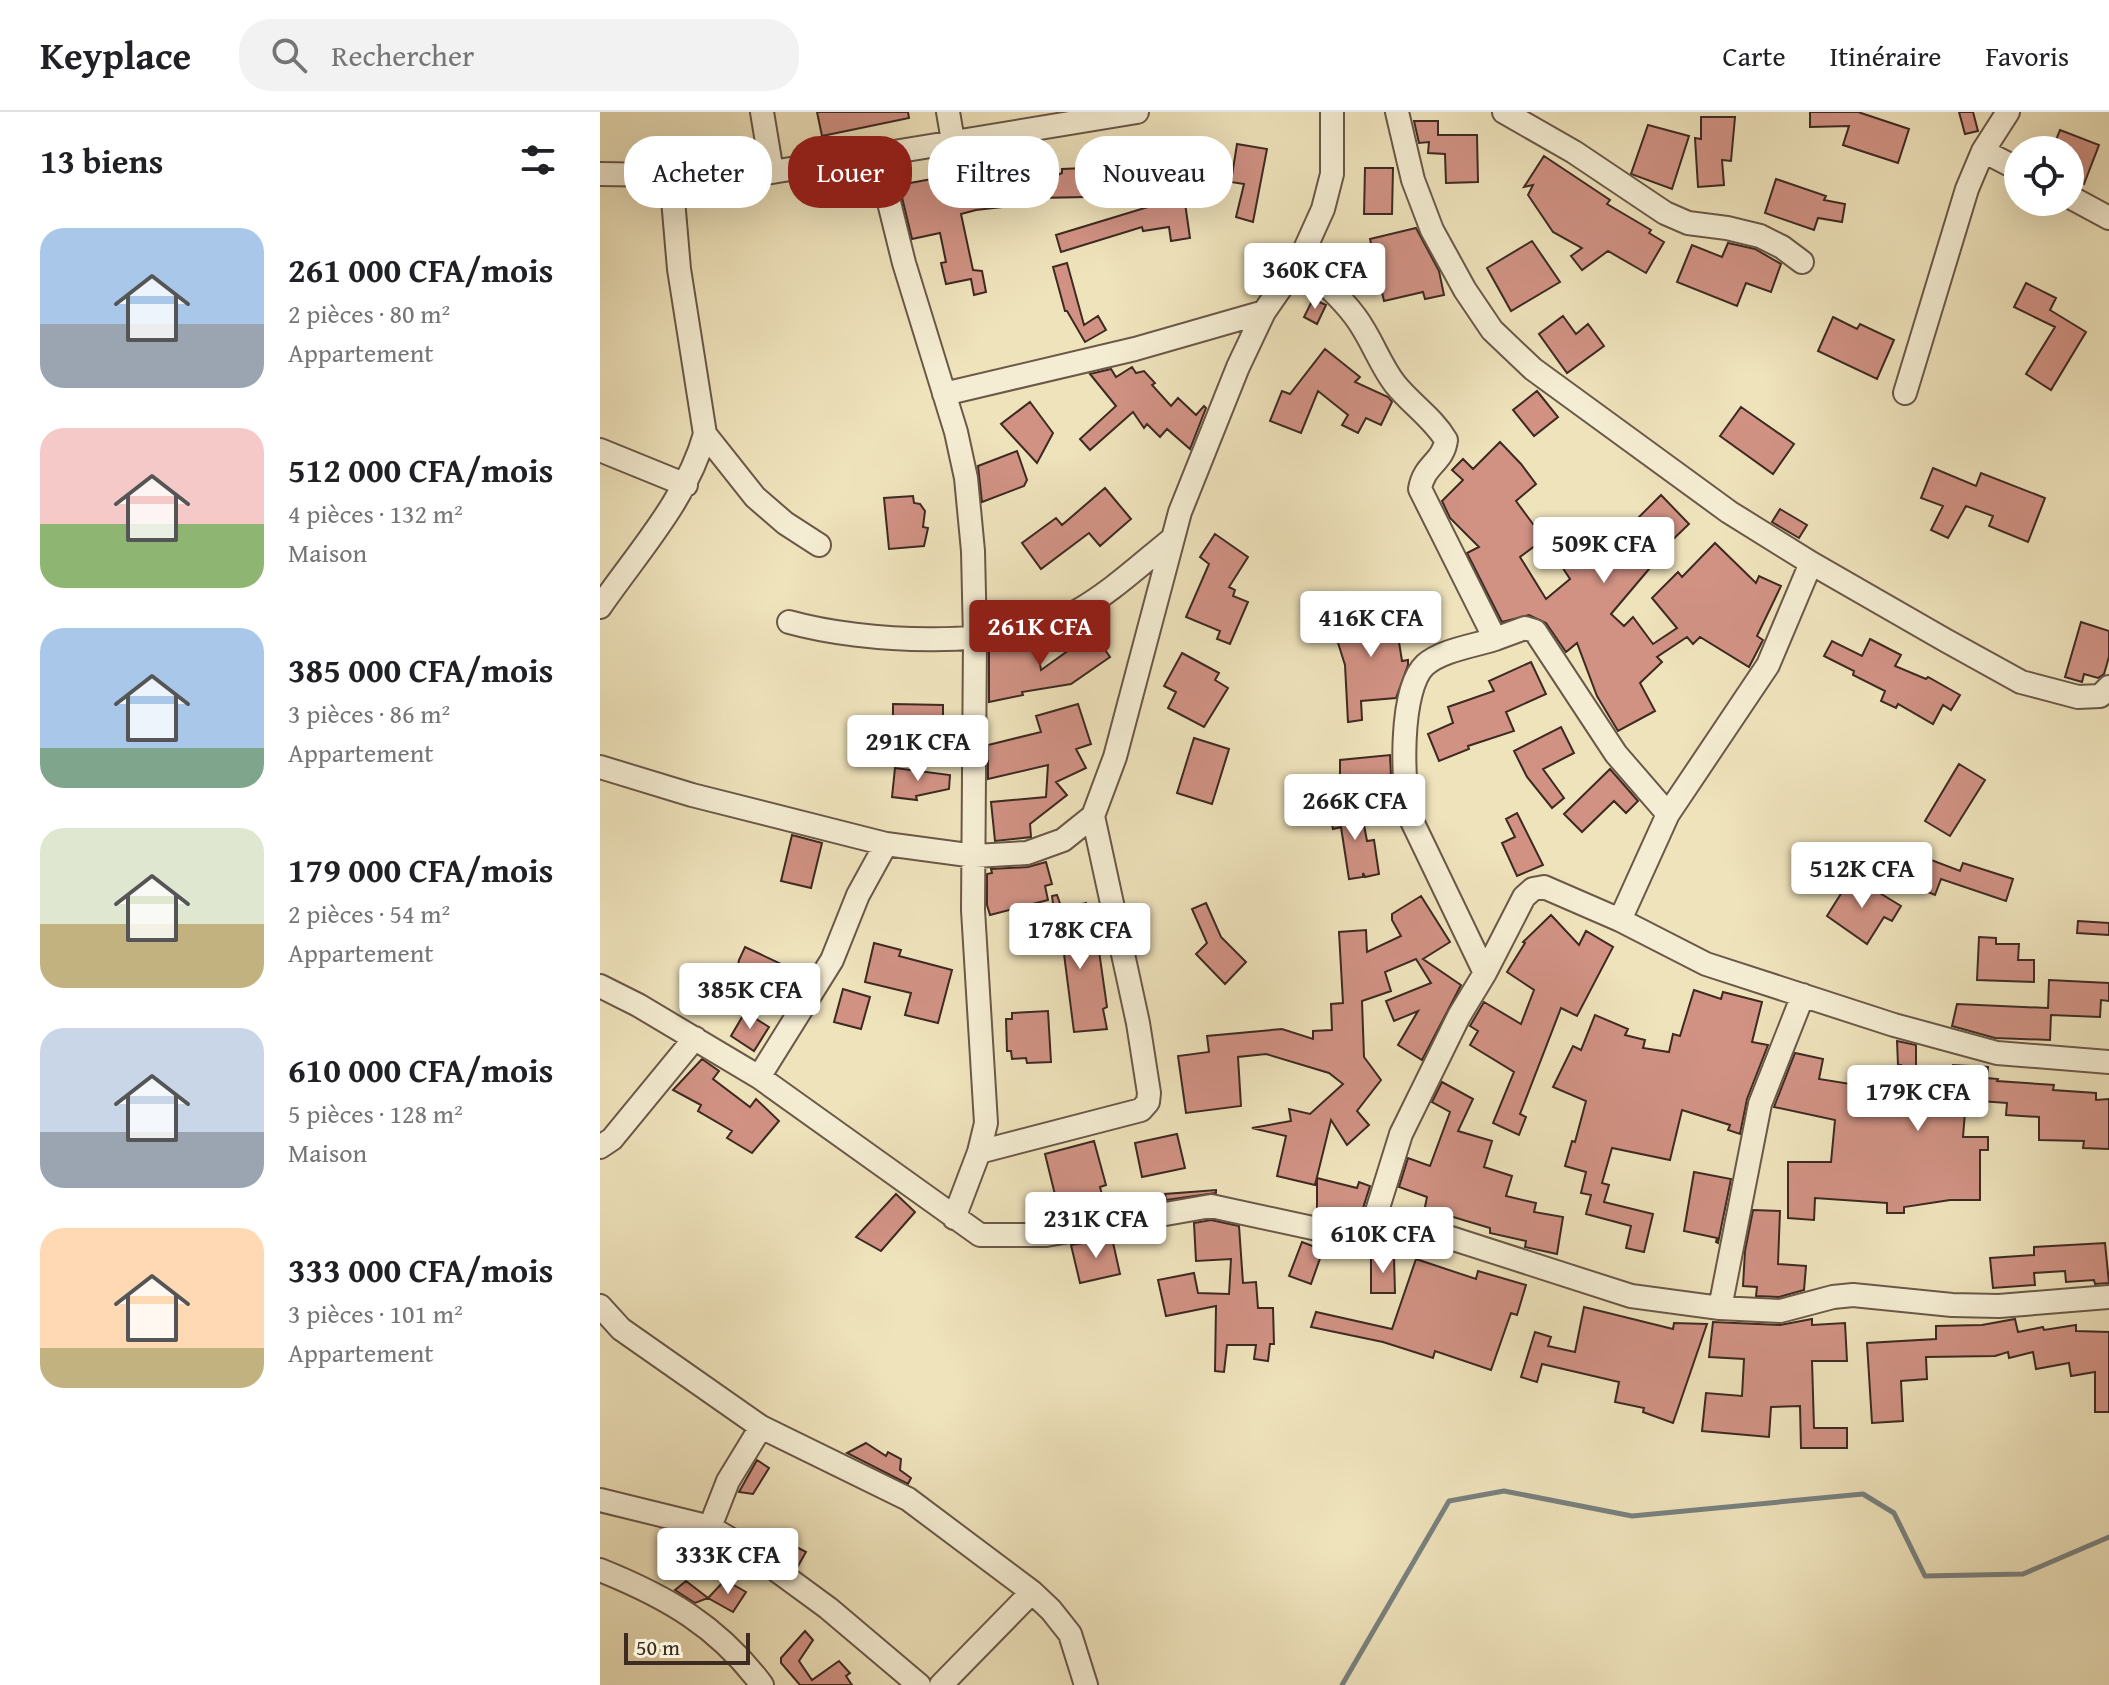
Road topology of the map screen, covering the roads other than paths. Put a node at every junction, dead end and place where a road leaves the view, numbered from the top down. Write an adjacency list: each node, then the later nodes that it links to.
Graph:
1 (762, 112): 8 (street)
2 (948, 112): 9 (street)
3 (1137, 112): 10 (street)
4 (1332, 112): 21 (street)
5 (1397, 112): 31 (street)
6 (1504, 112): 22 (street)
7 (2008, 112): 11 (street)
8 (766, 136)
9 (952, 136)
10 (985, 136)
11 (1983, 151): 12 (street); 24 (street)
12 (2004, 162)
13 (788, 169): 14 (street)
14 (772, 172)
15 (600, 174): 16 (street)
16 (624, 175)
17 (2084, 205): 20 (street)
18 (674, 208): 26 (street)
19 (890, 208): 25 (street)
20 (2109, 218)
21 (1300, 260): 23 (street); 35 (street)
22 (1802, 262)
23 (1264, 312): 25 (street); 29 (street)
24 (1905, 393)
25 (944, 394): 34 (street)
26 (705, 434): 28 (street); 30 (street)
27 (600, 450): 28 (street)
28 (686, 485): 32 (street)
29 (1172, 539): 34 (street); 39 (street)
30 (819, 545)
31 (1811, 563): 36 (street); 38 (street)
32 (600, 607)
33 (789, 622): 34 (street)
34 (975, 638): 41 (street)
35 (1495, 639): 38 (street); 43 (street)
36 (2109, 687)
37 (600, 767): 40 (street)
38 (1668, 814): 42 (street)
39 (1093, 816): 41 (street); 50 (street)
40 (886, 844): 41 (street); 48 (street)
41 (975, 856): 50 (street)
42 (1620, 920): 43 (street); 45 (street)
43 (1485, 973): 52 (street)
44 (600, 986): 46 (street)
45 (1803, 995): 47 (street); 55 (street)
46 (695, 1038): 48 (street); 49 (street)
47 (2109, 1062)
48 (759, 1077): 51 (street)
49 (600, 1147)
50 (979, 1152): 51 (street)
51 (954, 1218): 52 (street)
52 (1368, 1240): 55 (street)
53 (2109, 1297): 55 (street)
54 (600, 1306): 56 (street)
55 (1720, 1308)
56 (761, 1427): 58 (street); 60 (street)
57 (600, 1500): 58 (street)
58 (710, 1527): 62 (street)
59 (600, 1570): 61 (street)
60 (1032, 1592): 63 (street); 64 (street)
61 (762, 1685)
62 (919, 1685)
63 (941, 1685)
64 (1086, 1685)

